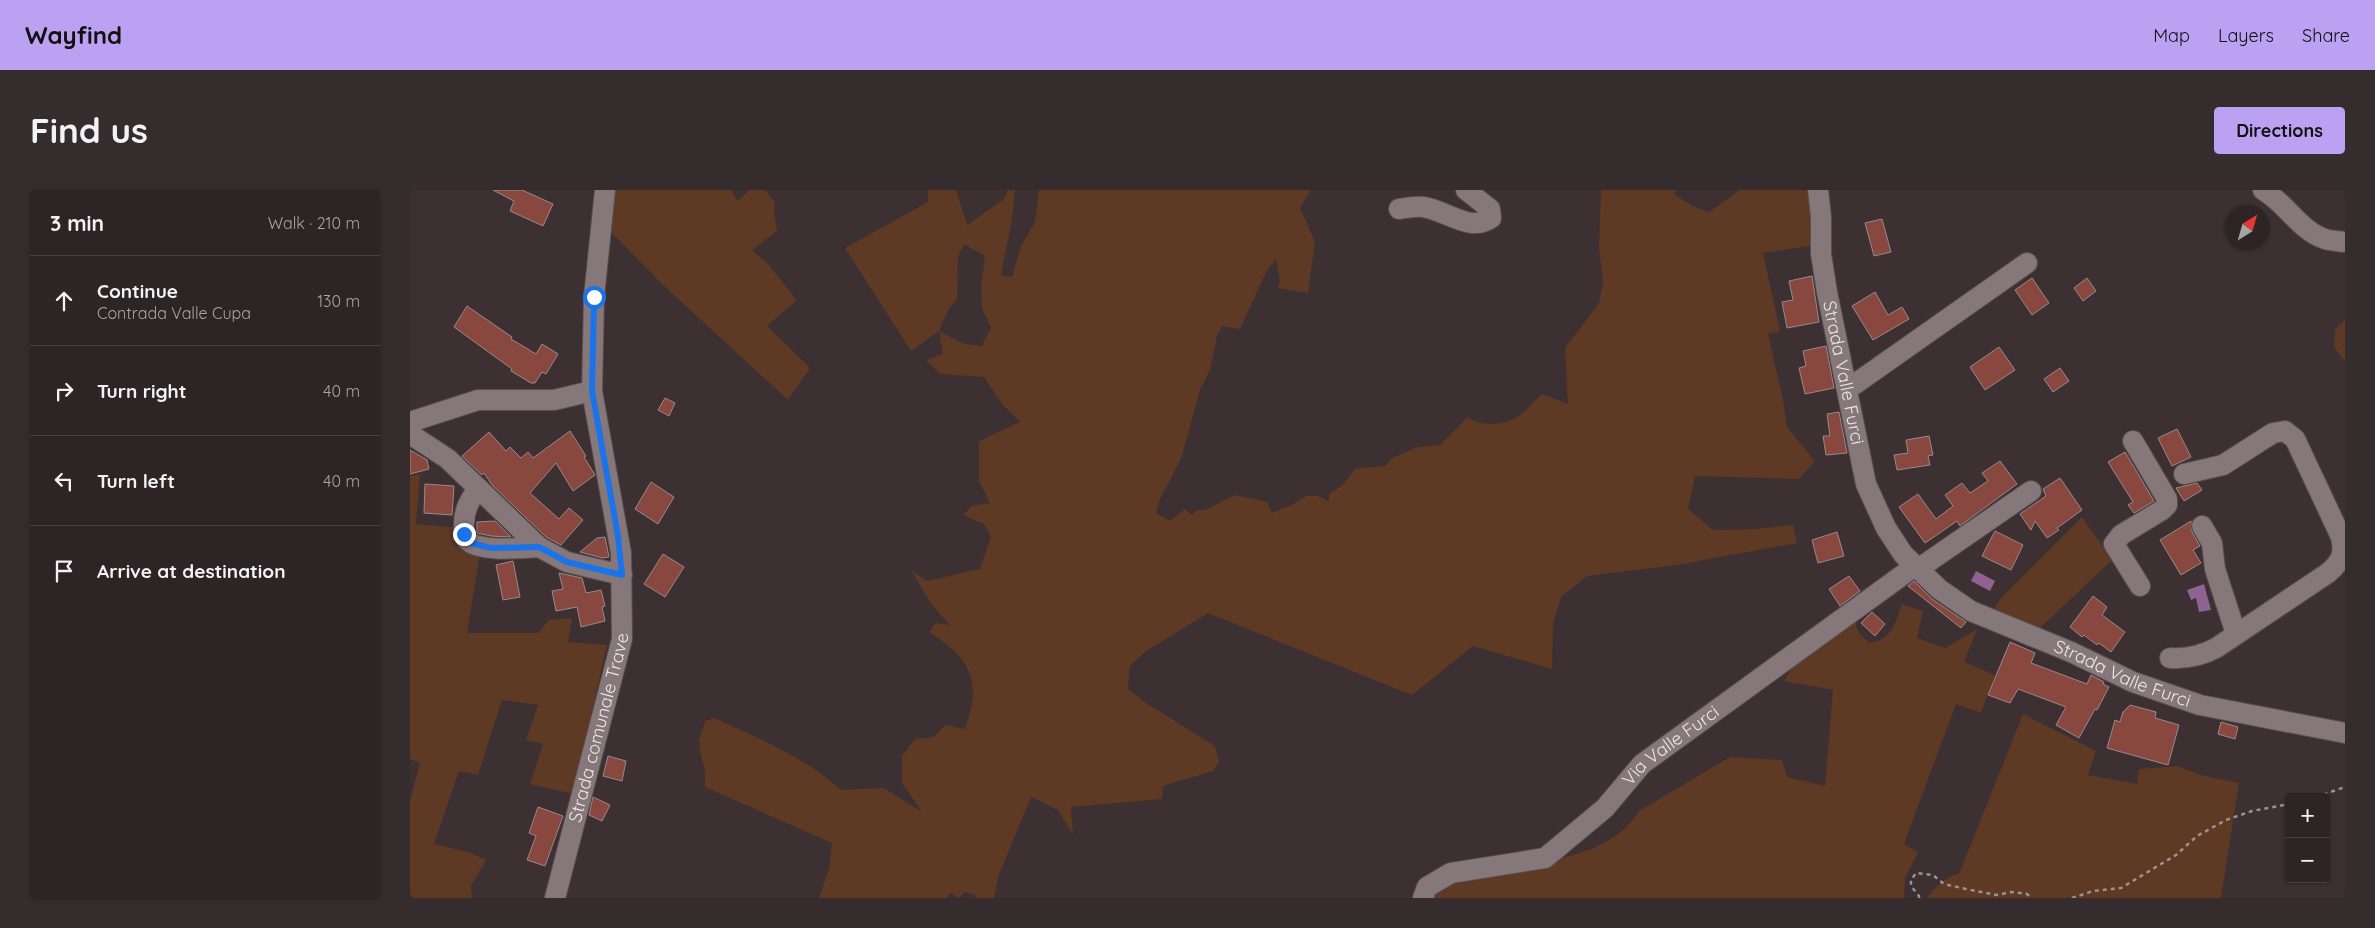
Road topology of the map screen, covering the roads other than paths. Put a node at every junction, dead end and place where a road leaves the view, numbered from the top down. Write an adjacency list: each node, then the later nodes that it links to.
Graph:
1 (605, 190): 9 (street, Strada comunale Trave)
2 (1466, 190): 5 (street)
3 (1818, 190): 8 (street, Strada Valle Furci)
4 (2263, 190): 6 (street)
5 (1399, 209)
6 (2345, 242)
7 (2027, 263): 8 (street)
8 (1846, 386): 18 (street, Strada Valle Furci)
9 (592, 391): 10 (street); 19 (street, Strada comunale Trave)
10 (410, 422)
11 (410, 434): 14 (street)
12 (2133, 441): 20 (street)
13 (2184, 474): 21 (street)
14 (478, 488): 17 (street); 17 (street)
15 (2031, 491): 18 (street)
16 (2202, 526): 21 (street)
17 (539, 547): 19 (street)
18 (1917, 568): 23 (street, Strada Valle Furci); 25 (street, Via Valle Furci)
19 (622, 575): 24 (street, Strada comunale Trave)
20 (2140, 586)
21 (2236, 634): 22 (street)
22 (2170, 658)
23 (2345, 733)
24 (555, 898)
25 (1423, 898)

